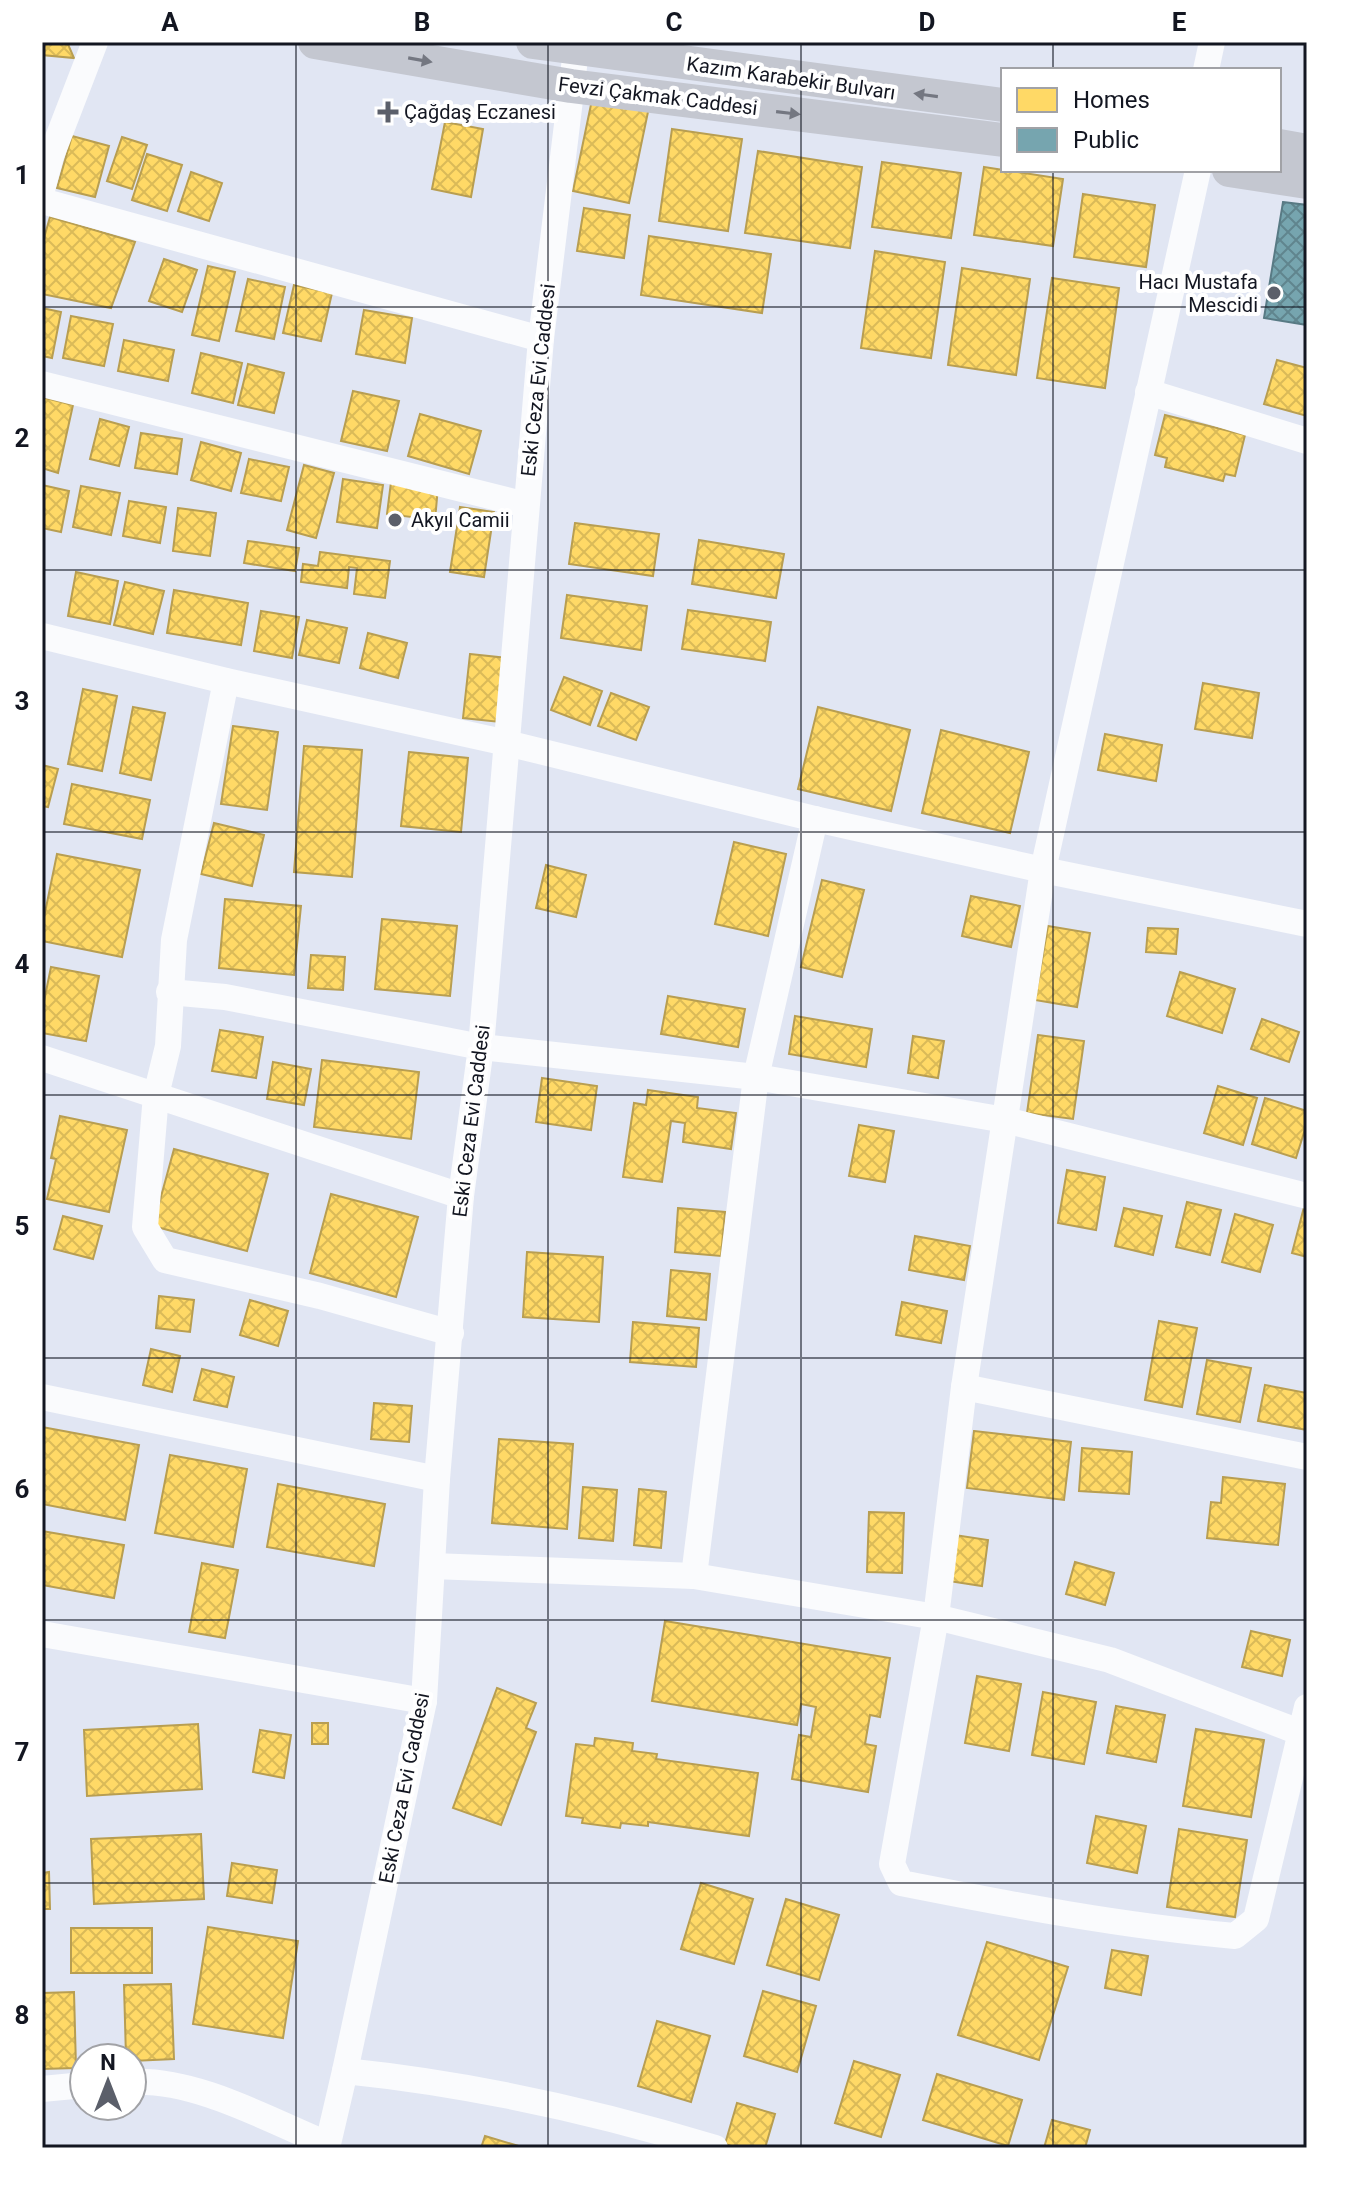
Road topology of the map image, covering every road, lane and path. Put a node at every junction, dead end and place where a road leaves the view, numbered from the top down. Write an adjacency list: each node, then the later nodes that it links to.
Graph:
1 (95, 42): 12 (street)
2 (315, 42): 7 (main road, Fevzi Çakmak Caddesi, one-way to 7)
3 (533, 42): 5 (main road, Kazım Karabekir Bulvarı)
4 (1212, 42): 6 (street)
5 (576, 46): 7 (street, Eski Ceza Evi Caddesi); 8 (main road, Kazım Karabekir Bulvarı, one-way to 5)
6 (1206, 68)
7 (571, 86): 9 (main road, Fevzi Çakmak Caddesi, one-way to 9); 18 (street, Eski Ceza Evi Caddesi)
8 (1001, 105)
9 (1001, 140)
10 (1281, 146): 11 (main road)
11 (1307, 151)
12 (47, 156): 16 (street)
13 (1198, 172): 20 (street)
14 (1242, 172): 15 (main road)
15 (1307, 182)
16 (42, 190)
17 (42, 201): 18 (street)
18 (541, 339): 22 (street, Eski Ceza Evi Caddesi)
19 (42, 384): 22 (street)
20 (1148, 392): 21 (street); 27 (street)
21 (1307, 441)
22 (526, 505): 25 (street, Eski Ceza Evi Caddesi)
23 (42, 636): 24 (street)
24 (226, 681): 25 (street); 29 (street)
25 (507, 743): 26 (street); 30 (street, Eski Ceza Evi Caddesi)
26 (815, 819): 27 (street); 32 (street)
27 (1043, 870): 28 (street); 34 (street)
28 (1307, 924)
29 (169, 992): 30 (street); 33 (street)
30 (481, 1047): 32 (street); 35 (street, Eski Ceza Evi Caddesi)
31 (42, 1058): 33 (street)
32 (756, 1077): 34 (street); 43 (street)
33 (156, 1095): 35 (street); 37 (street)
34 (1005, 1120): 36 (street); 38 (street)
35 (461, 1196): 37 (street, Eski Ceza Evi Caddesi)
36 (1307, 1196)
37 (451, 1333): 41 (street, Eski Ceza Evi Caddesi)
38 (964, 1387): 40 (street); 44 (street)
39 (42, 1397): 41 (street)
40 (1307, 1457)
41 (437, 1479): 42 (street, Eski Ceza Evi Caddesi)
42 (433, 1566): 43 (street); 46 (street, Eski Ceza Evi Caddesi)
43 (694, 1576): 44 (street)
44 (936, 1617): 48 (street); 48 (street)
45 (42, 1634): 46 (street)
46 (424, 1701): 49 (street, Eski Ceza Evi Caddesi)
47 (1307, 1707): 48 (street)
48 (1304, 1734)
49 (345, 2071): 53 (street, Eski Ceza Evi Caddesi); 54 (street)
50 (148, 2081): 53 (street)
51 (68, 2087): 52 (street)
52 (42, 2089)
53 (327, 2146)
54 (715, 2148)

